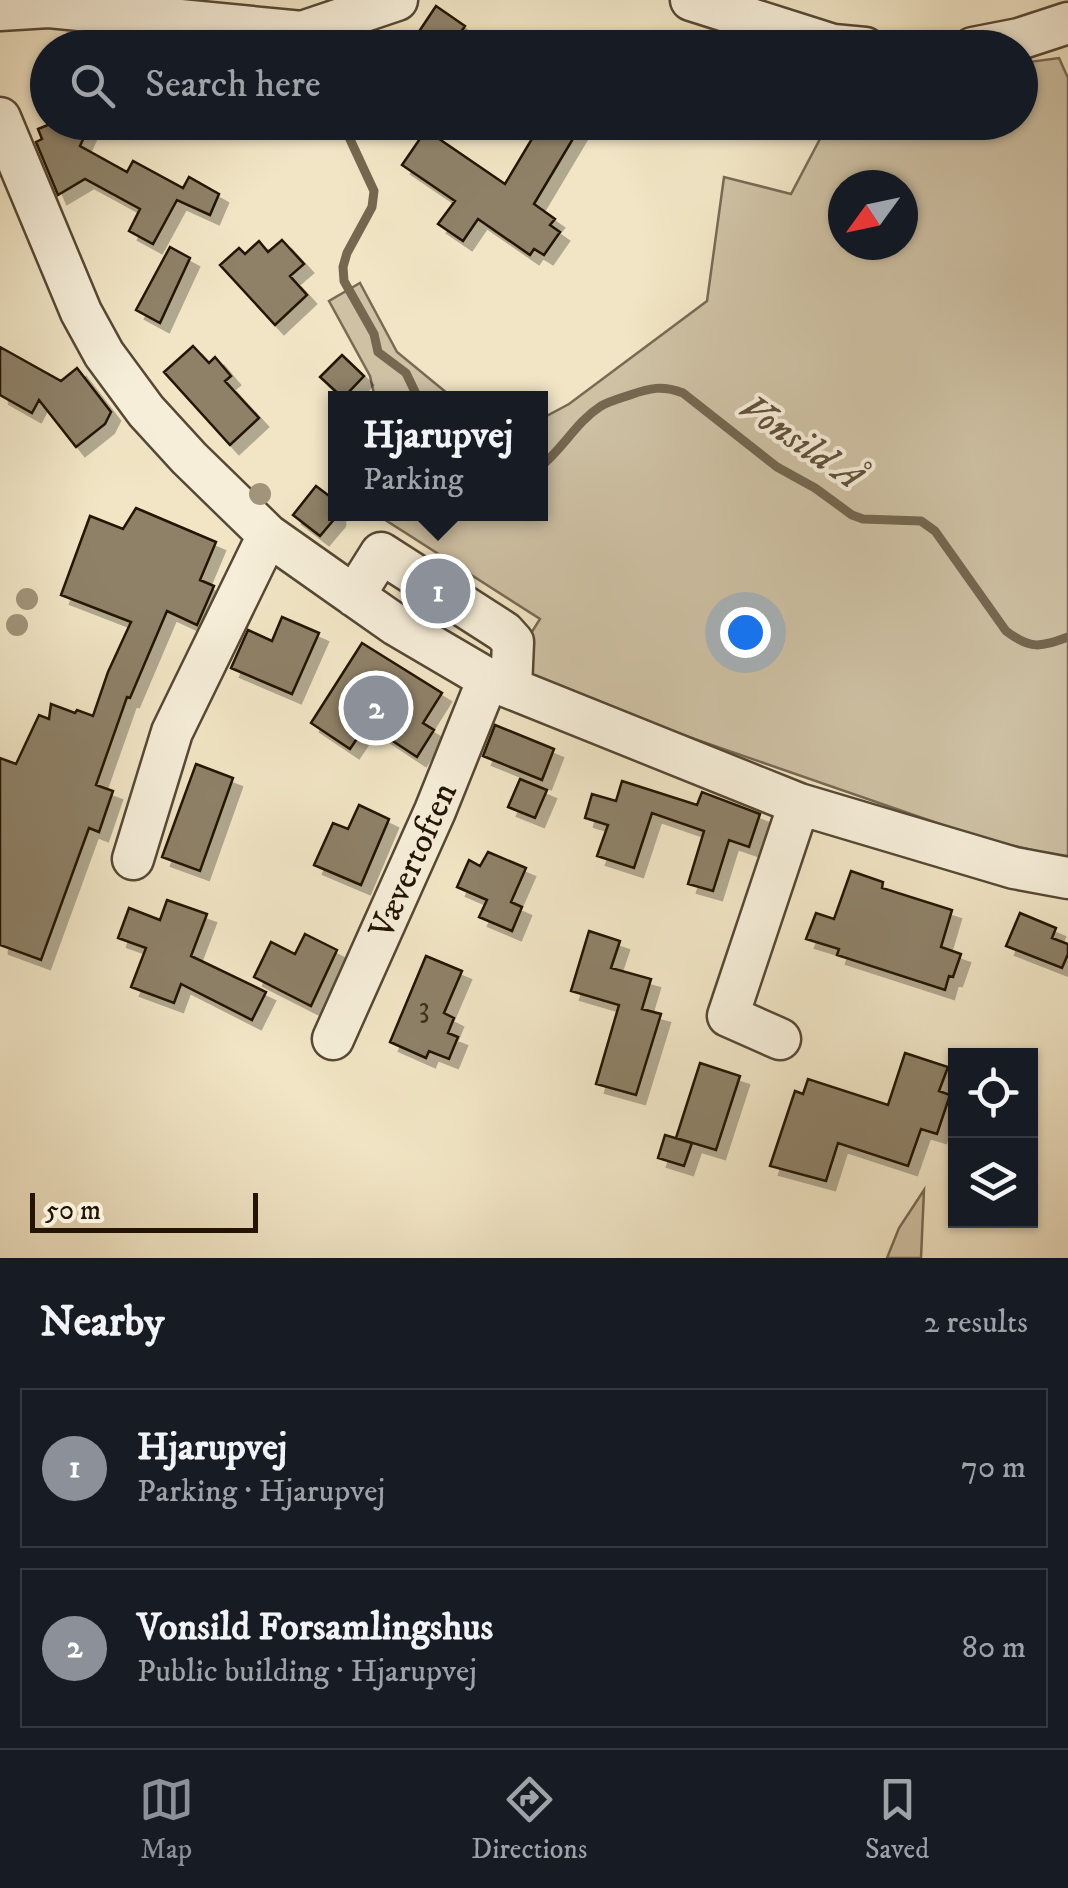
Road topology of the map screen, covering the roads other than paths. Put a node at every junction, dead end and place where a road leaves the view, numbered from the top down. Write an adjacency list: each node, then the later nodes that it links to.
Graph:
1 (398, 0): 7 (street)
2 (691, 0): 8 (street)
3 (153, 9): 4 (street); 6 (street)
4 (0, 10)
5 (1058, 17): 9 (street)
6 (289, 30)
7 (308, 30)
8 (788, 30)
9 (1035, 30)
10 (0, 118): 11 (street)
11 (268, 534): 12 (street); 14 (street)
12 (499, 683): 13 (street); 16 (street, Vævertoften)
13 (799, 804): 15 (street); 17 (street)
14 (133, 859)
15 (1068, 878)
16 (333, 1039)
17 (780, 1039)

